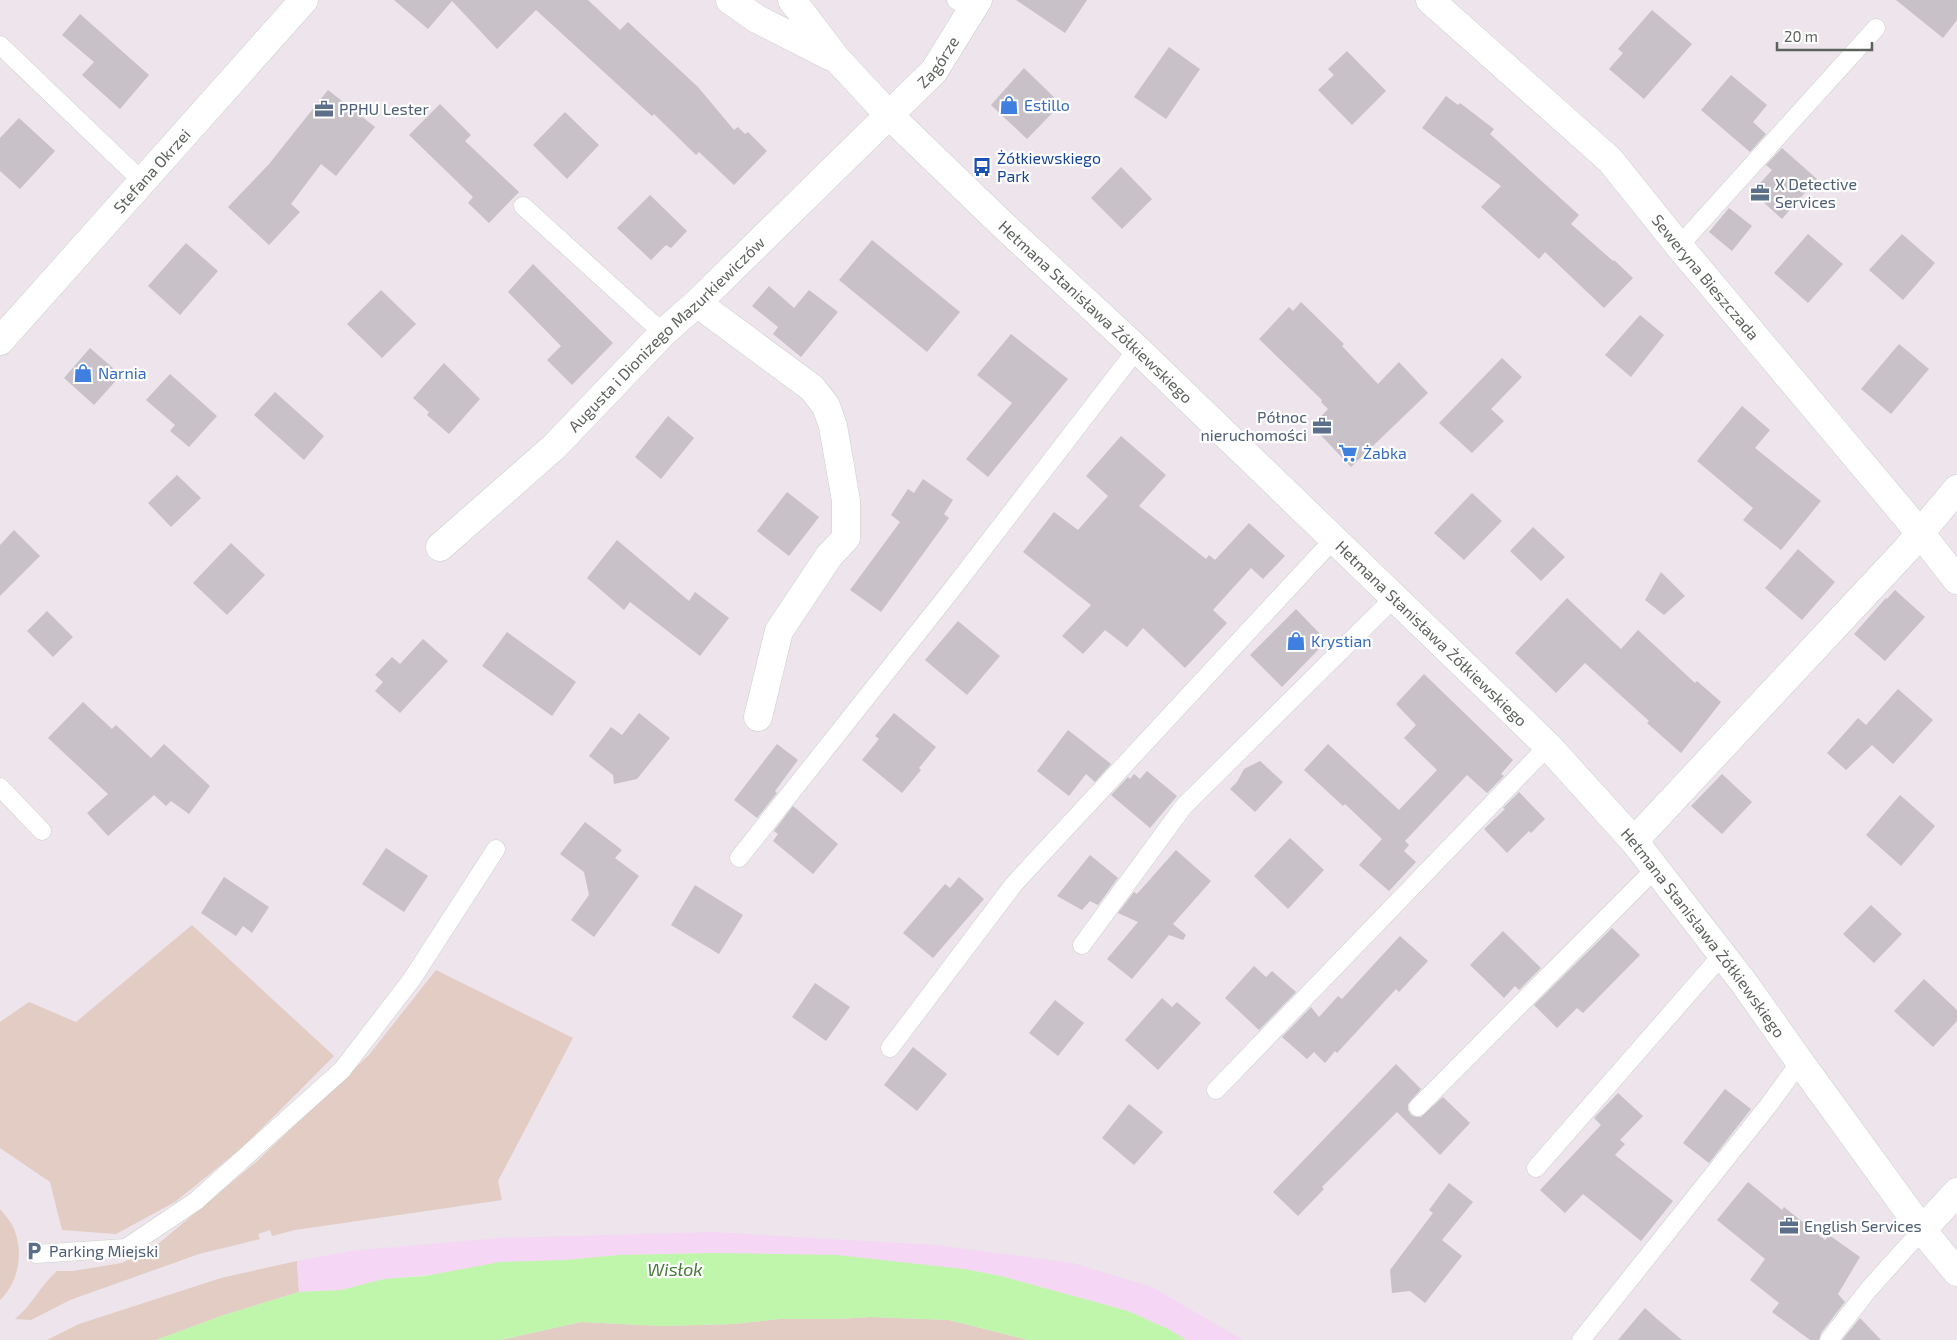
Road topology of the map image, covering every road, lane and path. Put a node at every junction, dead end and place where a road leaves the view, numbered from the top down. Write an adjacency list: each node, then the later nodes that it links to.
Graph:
1 (304, 0): 10 (street, Stefana Okrzei)
2 (730, 0): 8 (street, Hetmana Stanisława Żółkiewskiego)
3 (792, 0): 8 (street, Hetmana Stanisława Żółkiewskiego)
4 (1430, 0): 12 (street, Seweryna Bieszczada)
5 (969, 3): 9 (street, Zagórze)
6 (1876, 28): 12 (lane)
7 (0, 45): 10 (lane)
8 (836, 58): 9 (street, Hetmana Stanisława Żółkiewskiego)
9 (889, 115): 13 (street, Augusta i Dionizego Mazurkiewiczów); 16 (street, Hetmana Stanisława Żółkiewskiego)
10 (143, 182): 15 (street, Stefana Okrzei)
11 (524, 206): 14 (lane)
12 (1679, 246): 18 (street, Seweryna Bieszczada)
13 (697, 303): 14 (street, Augusta i Dionizego Mazurkiewiczów); 23 (street)
14 (663, 333): 20 (street, Augusta i Dionizego Mazurkiewiczów)
15 (0, 342)
16 (1137, 349): 19 (street, Hetmana Stanisława Żółkiewskiego); 29 (lane)
17 (1957, 489): 18 (street)
18 (1921, 534): 21 (street, Seweryna Bieszczada); 27 (street)
19 (1334, 539): 22 (street, Hetmana Stanisława Żółkiewskiego); 33 (lane)
20 (440, 547)
21 (1957, 580)
22 (1395, 597): 24 (street, Hetmana Stanisława Żółkiewskiego); 31 (lane)
23 (758, 717)
24 (1548, 746): 27 (street, Hetmana Stanisława Żółkiewskiego); 35 (lane)
25 (0, 787): 26 (lane)
26 (42, 831)
27 (1634, 841): 30 (street, Hetmana Stanisława Żółkiewskiego)
28 (496, 849): 40 (lane)
29 (739, 858)
30 (1655, 869): 32 (street, Hetmana Stanisława Żółkiewskiego); 36 (lane)
31 (1082, 945)
32 (1722, 955): 34 (street, Hetmana Stanisława Żółkiewskiego); 37 (lane)
33 (890, 1048)
34 (1800, 1062): 39 (street, Hetmana Stanisława Żółkiewskiego); 42 (lane)
35 (1216, 1090)
36 (1418, 1106)
37 (1536, 1168)
38 (1957, 1192): 39 (street)
39 (1922, 1230): 41 (street, Hetmana Stanisława Żółkiewskiego); 43 (lane)
40 (36, 1254)
41 (1957, 1272)
42 (1581, 1340)
43 (1829, 1340)

